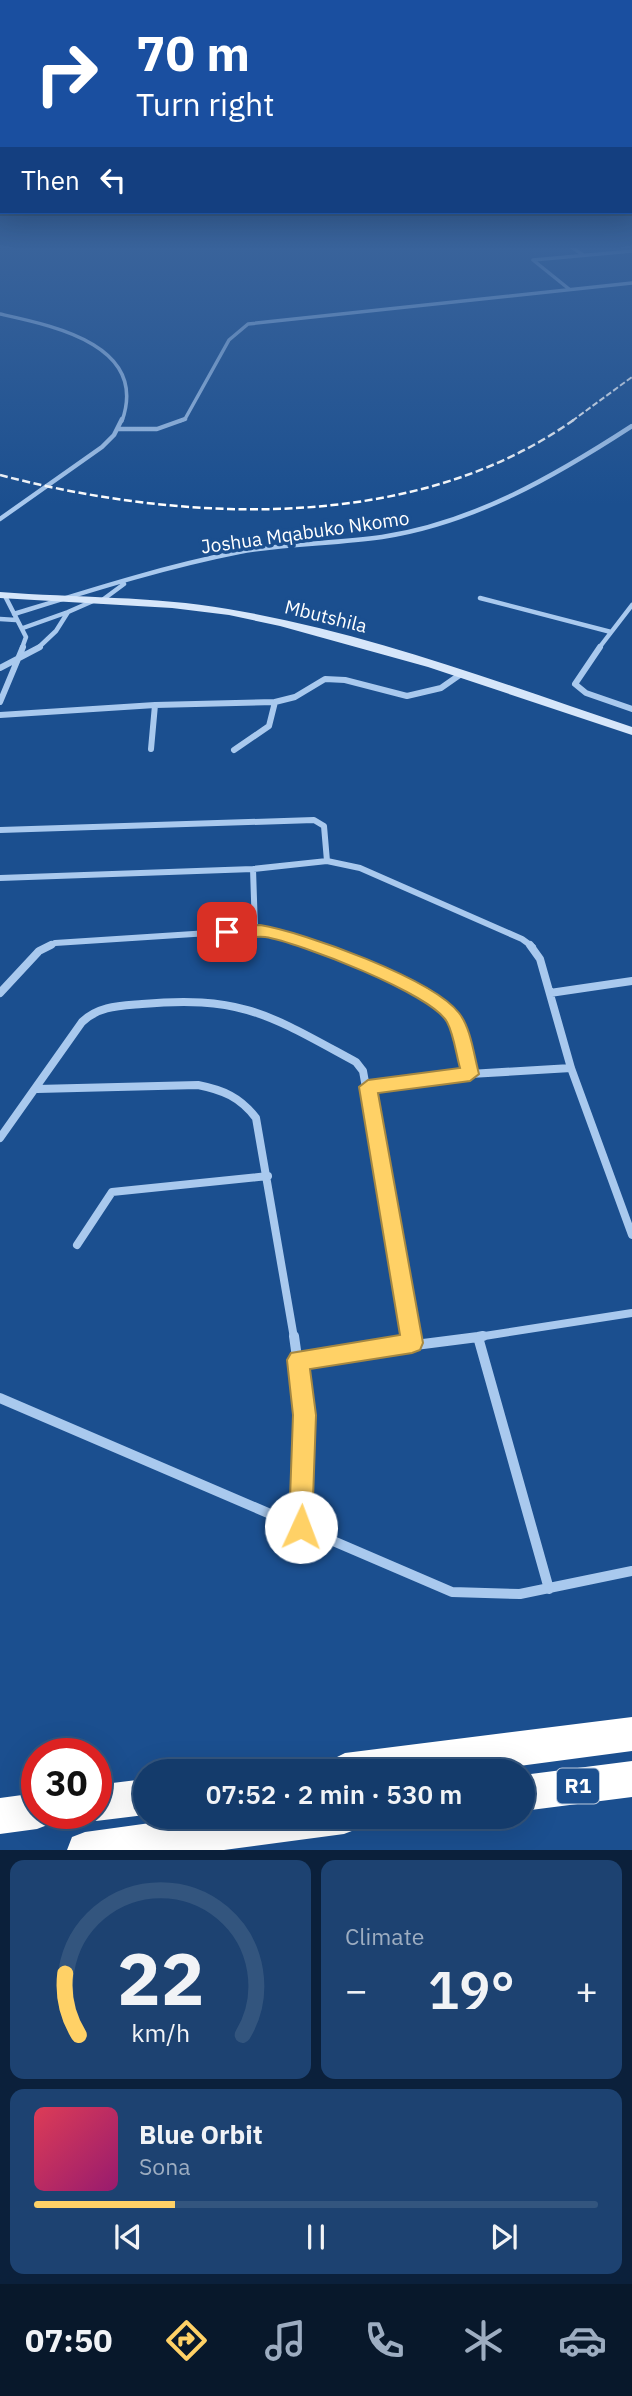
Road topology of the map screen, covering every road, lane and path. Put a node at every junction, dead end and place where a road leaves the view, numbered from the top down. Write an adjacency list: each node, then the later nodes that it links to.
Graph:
1 (65, 332): 4 (street)
2 (238, 332): 4 (street)
3 (632, 426): 6 (street, Joshua Mqabuko Nkomo)
4 (118, 429): 5 (street)
5 (0, 519)
6 (127, 582): 9 (street, Joshua Mqabuko Nkomo); 10 (street)
7 (2, 596): 9 (street, Mbutshila); 13 (street)
8 (480, 598): 16 (street)
9 (63, 599): 10 (street, Mbutshila); 13 (street, Joshua Mqabuko Nkomo)
10 (97, 601): 12 (street); 19 (street, Mbutshila)
11 (632, 605): 16 (street)
12 (68, 612): 15 (street); 17 (street)
13 (15, 617): 14 (street); 15 (street)
14 (0, 619)
15 (23, 628): 17 (street)
16 (611, 632): 23 (street)
17 (17, 662): 18 (street); 20 (street)
18 (0, 668)
19 (461, 674): 21 (street); 25 (street, Mbutshila)
20 (1, 697)
21 (275, 702): 22 (street); 27 (street)
22 (155, 705): 24 (street); 26 (street)
23 (632, 709)
24 (0, 715)
25 (632, 731)
26 (151, 749)
27 (234, 750)
28 (0, 830): 29 (street)
29 (327, 861): 30 (street); 36 (street)
30 (253, 869): 31 (street); 32 (street)
31 (0, 878)
32 (255, 930): 34 (street); 38 (street)
33 (632, 981): 36 (street)
34 (4, 982): 35 (street)
35 (0, 993)
36 (550, 993): 37 (street)
37 (571, 1068): 38 (street); 43 (street)
38 (470, 1074): 39 (street)
39 (368, 1087): 40 (street); 47 (street)
40 (37, 1089): 41 (street); 42 (street)
41 (0, 1138)
42 (268, 1176): 44 (street); 48 (street)
43 (632, 1235)
44 (77, 1245)
45 (632, 1313): 46 (street)
46 (478, 1336): 47 (street); 52 (street)
47 (412, 1343): 48 (street)
48 (298, 1360): 50 (street)
49 (0, 1398): 50 (street)
50 (301, 1527): 52 (street)
51 (632, 1571): 52 (street)
52 (549, 1589)
53 (632, 1734): 54 (highway, R1)
54 (438, 1759)
55 (632, 1779): 56 (highway, R1)
56 (535, 1791)
57 (133, 1798): 58 (highway)
58 (112, 1801)
59 (21, 1813): 60 (highway)
60 (0, 1816)
61 (245, 1829): 62 (highway)
62 (85, 1850)

